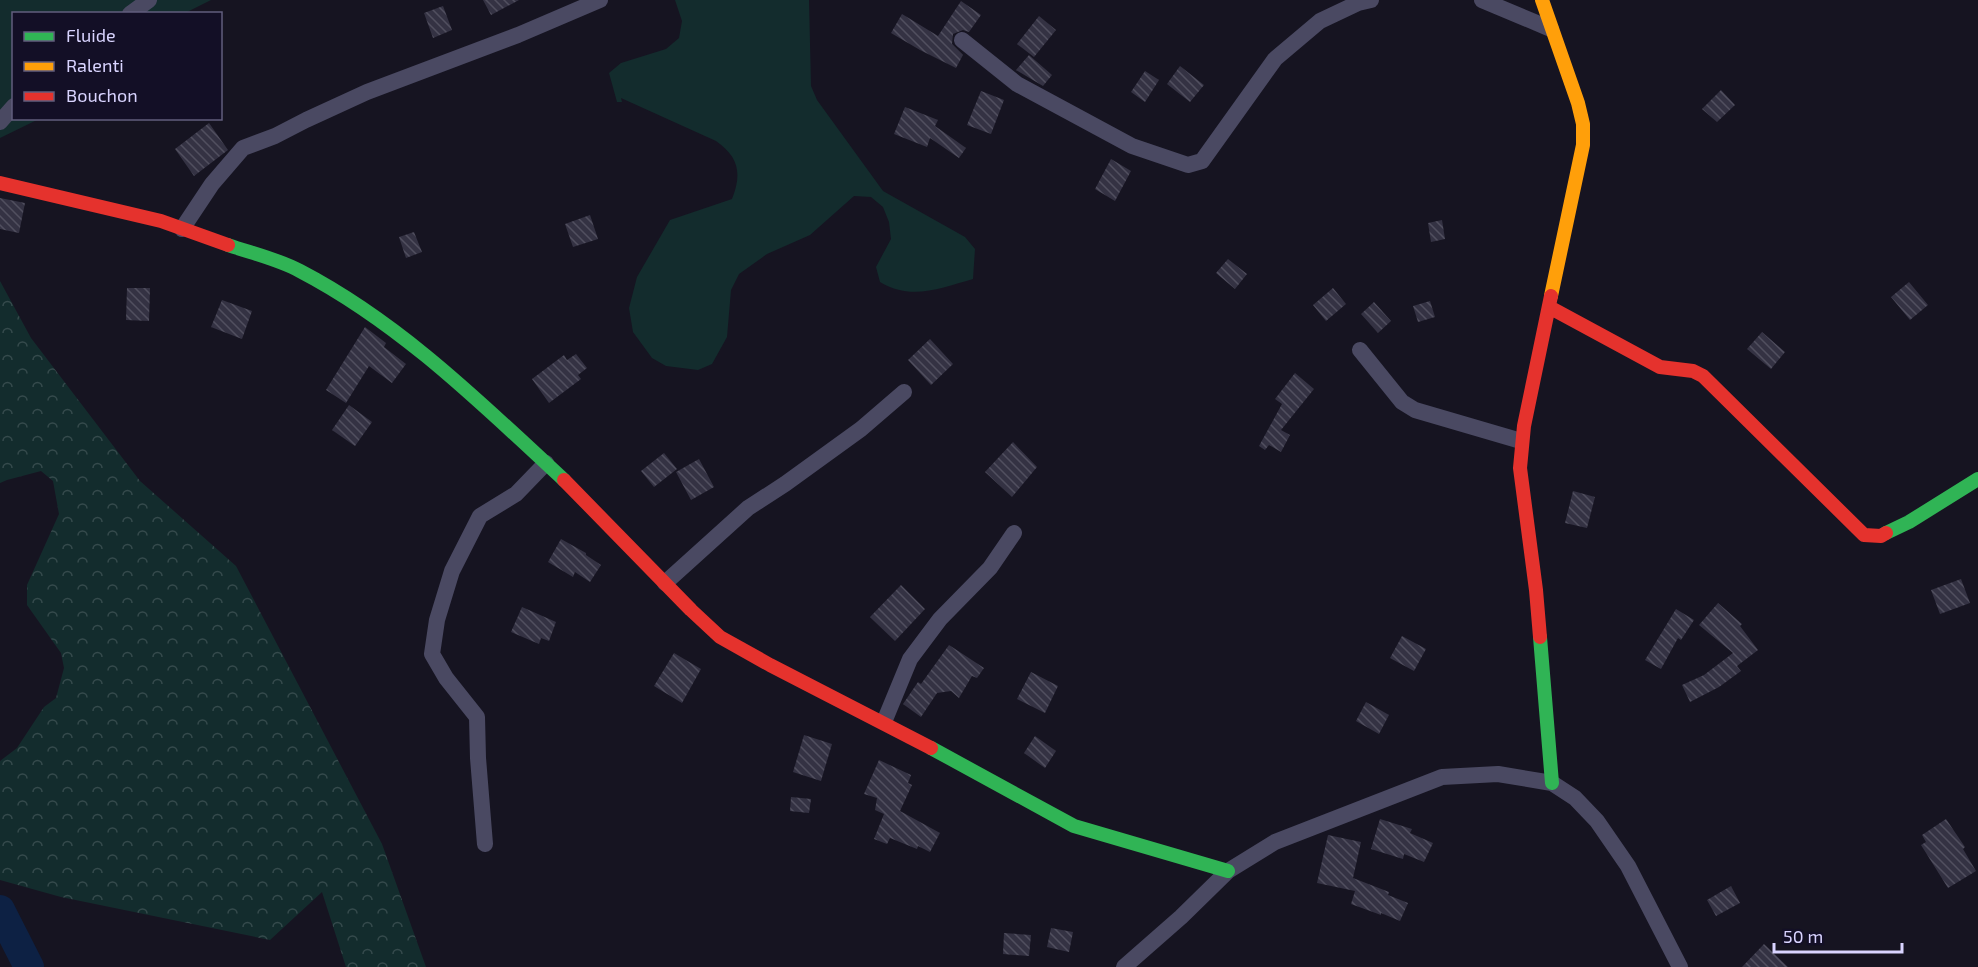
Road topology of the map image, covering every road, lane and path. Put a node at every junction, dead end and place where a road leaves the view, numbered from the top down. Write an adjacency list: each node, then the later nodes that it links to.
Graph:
1 (149, 0): 6 (street)
2 (600, 0): 12 (street)
3 (1371, 0): 8 (street)
4 (1482, 0): 7 (street)
5 (1542, 0): 7 (street)
6 (133, 12)
7 (1551, 30): 13 (street)
8 (962, 40)
9 (12, 108): 10 (street)
10 (0, 122)
11 (0, 183): 12 (street)
12 (182, 229): 17 (street)
13 (1549, 307): 16 (street); 18 (street)
14 (1360, 350): 16 (street)
15 (904, 392): 20 (street)
16 (1521, 441): 22 (street)
17 (546, 463): 20 (street); 23 (street)
18 (1978, 479)
19 (1014, 533): 21 (street)
20 (665, 583): 21 (street)
21 (884, 722): 24 (street)
22 (1552, 783): 24 (street); 26 (street)
23 (485, 844)
24 (1228, 871): 25 (street)
25 (1124, 967)
26 (1680, 967)

